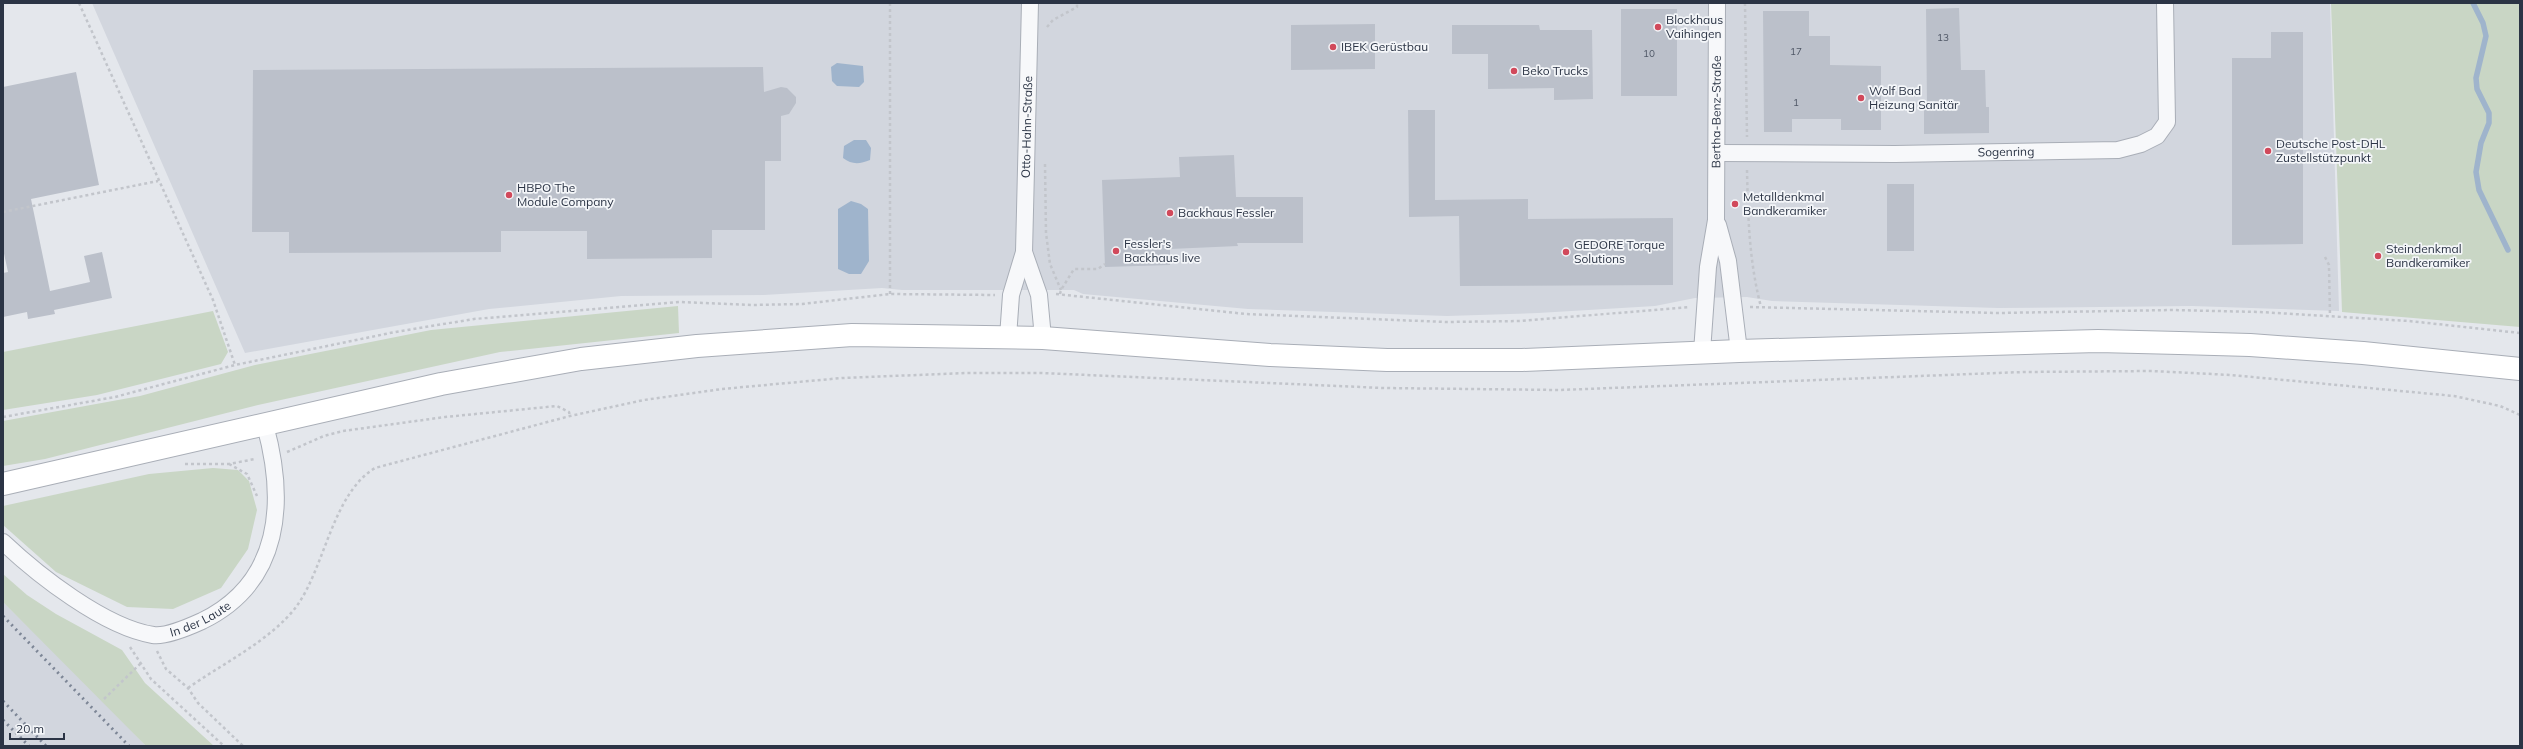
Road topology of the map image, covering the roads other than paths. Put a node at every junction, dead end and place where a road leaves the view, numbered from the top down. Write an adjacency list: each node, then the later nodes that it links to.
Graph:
1 (1030, 3): 6 (street, Otto-Hahn-Straße)
2 (1717, 3): 4 (street, Bertha-Benz-Straße)
3 (2165, 3): 4 (street, Sogenring)
4 (1717, 153): 5 (street, Bertha-Benz-Straße)
5 (1716, 220): 9 (street, Bertha-Benz-Straße); 10 (street, Bertha-Benz-Straße)
6 (1024, 252): 7 (street, Otto-Hahn-Straße); 8 (street, Otto-Hahn-Straße)
7 (1008, 337): 8 (street); 12 (street)
8 (1043, 338): 10 (street)
9 (1739, 351): 10 (street); 11 (street)
10 (1702, 352)
11 (2520, 369)
12 (264, 425): 13 (street); 14 (street, In der Laute)
13 (3, 484)
14 (3, 542)

